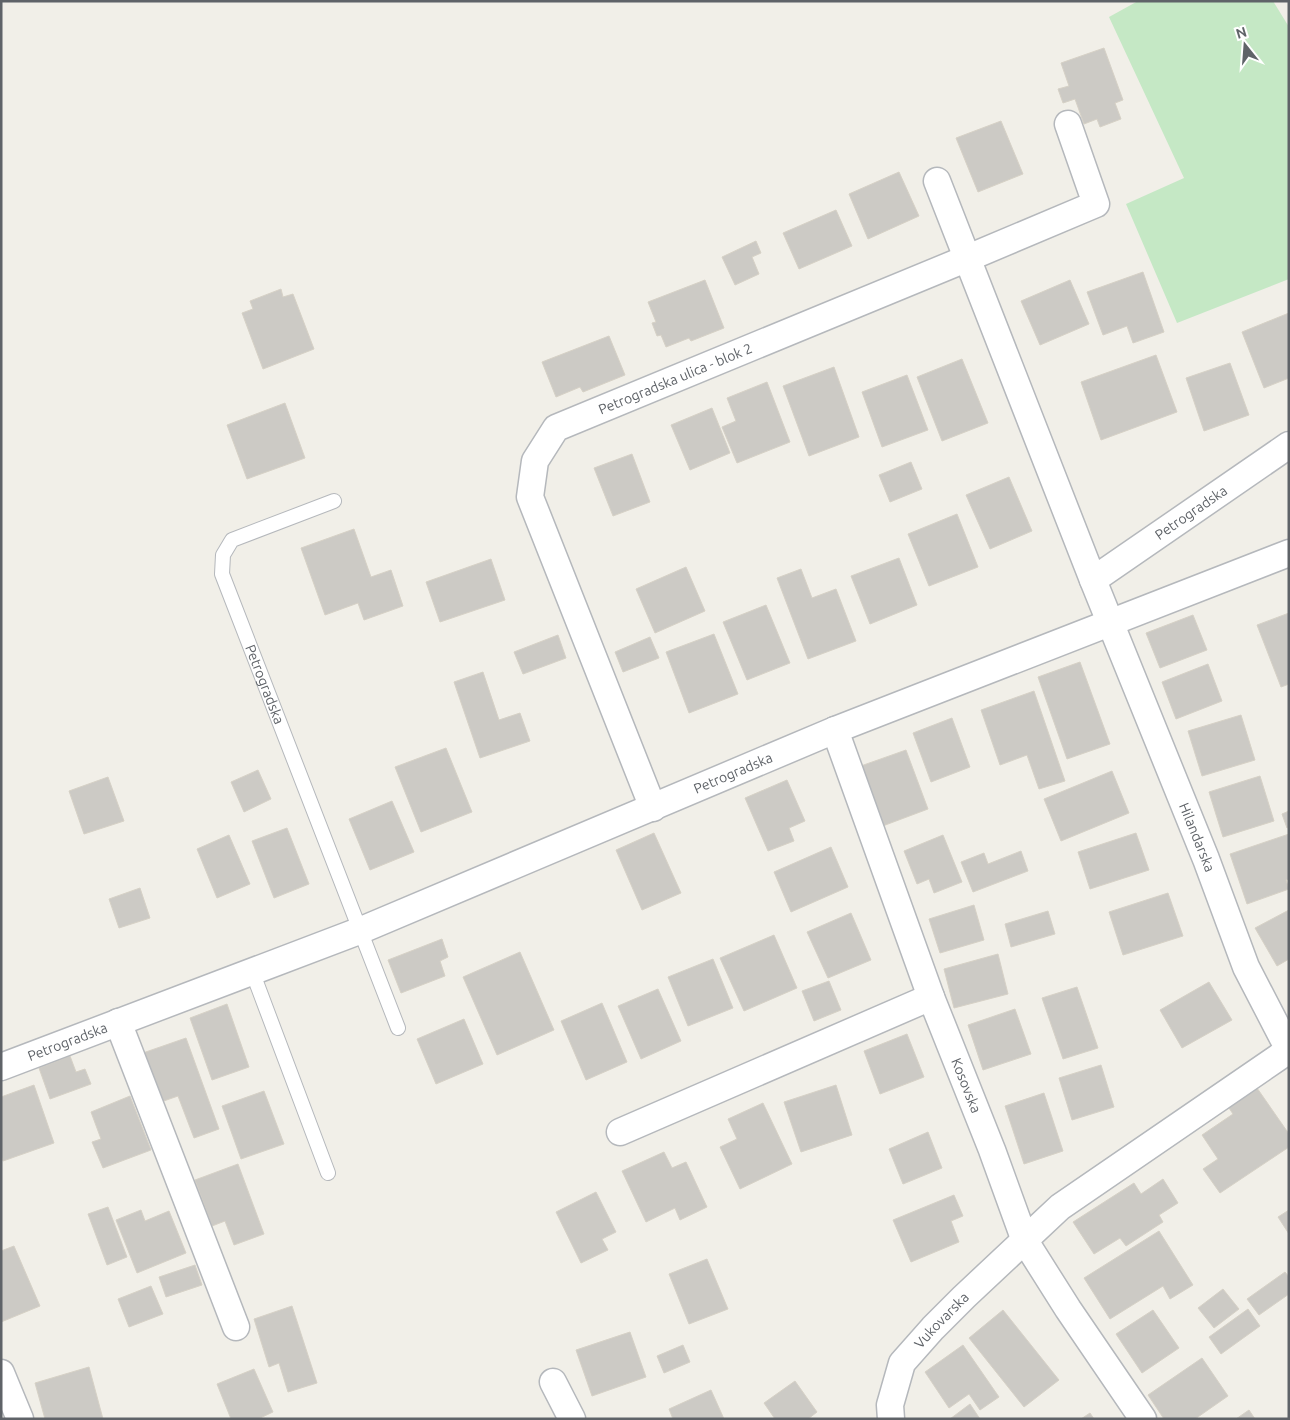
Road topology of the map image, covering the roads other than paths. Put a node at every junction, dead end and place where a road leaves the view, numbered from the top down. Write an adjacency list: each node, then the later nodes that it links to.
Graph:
1 (1068, 124): 3 (street, Petrogradska ulica - blok 2)
2 (937, 181): 3 (street, Hilandarska)
3 (968, 258): 7 (street, Hilandarska); 10 (street, Petrogradska ulica - blok 2)
4 (1289, 445): 7 (street, Petrogradska)
5 (334, 501): 11 (lane, Petrogradska)
6 (1289, 553): 8 (street, Petrogradska)
7 (1093, 580): 8 (street, Hilandarska)
8 (1110, 622): 9 (street, Petrogradska); 16 (street, Hilandarska)
9 (835, 730): 10 (street, Petrogradska); 13 (street, Kosovska)
10 (653, 808): 11 (street, Petrogradska)
11 (359, 932): 12 (street, Petrogradska); 15 (lane, Petrogradska)
12 (252, 971): 14 (street, Petrogradska); 19 (lane)
13 (931, 997): 18 (street); 20 (street, Kosovska)
14 (118, 1022): 17 (street, Petrogradska); 21 (street)
15 (398, 1028)
16 (1289, 1050): 20 (street, Vukovarska)
17 (1, 1067)
18 (620, 1132)
19 (328, 1173)
20 (1025, 1241): 26 (street, Vukovarska); 27 (street, Kosovska)
21 (236, 1327)
22 (1, 1373): 24 (street)
23 (553, 1382): 25 (street)
24 (20, 1419)
25 (572, 1419)
26 (891, 1419)
27 (1143, 1419)

